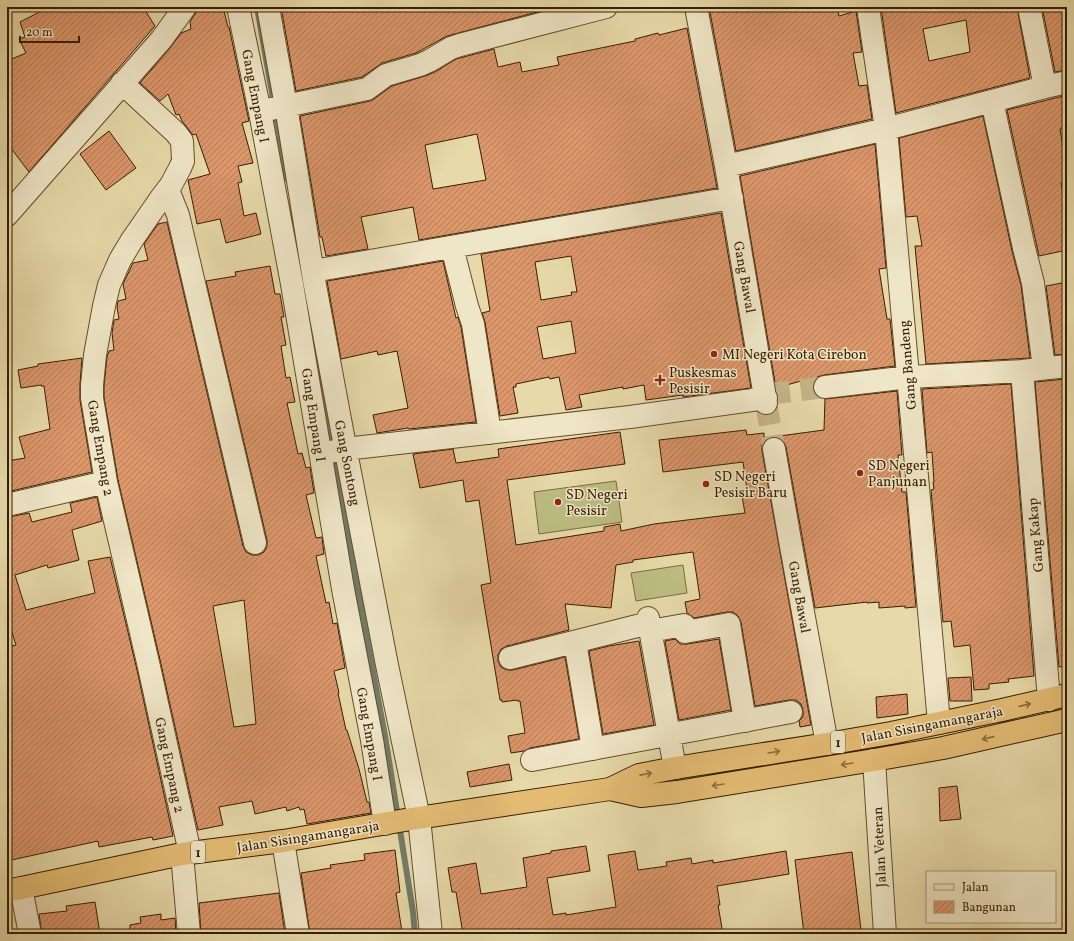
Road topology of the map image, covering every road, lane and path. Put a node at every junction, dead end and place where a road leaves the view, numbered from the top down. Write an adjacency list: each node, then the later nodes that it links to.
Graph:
1 (184, 7): 9 (street)
2 (238, 7): 12 (street, Gang Empang I)
3 (268, 7): 12 (street)
4 (606, 7): 12 (street)
5 (696, 7): 14 (street, Gang Bawal)
6 (868, 7): 13 (street, Gang Bandeng)
7 (1029, 7): 10 (street)
8 (1067, 82): 10 (street)
9 (122, 83): 15 (street, Gang Empang 2); 17 (street)
10 (1045, 86): 11 (street)
11 (992, 101): 13 (street); 21 (street)
12 (273, 109): 19 (street, Gang Empang I)
13 (886, 129): 14 (street); 23 (street, Gang Bandeng)
14 (726, 166): 16 (street, Gang Bawal)
15 (168, 190): 28 (street, Gang Empang 2); 30 (street)
16 (732, 198): 18 (street); 25 (street, Gang Bawal)
17 (7, 215)
18 (452, 247): 19 (street); 25 (street)
19 (306, 280): 27 (street, Gang Empang I)
20 (1067, 366): 21 (street)
21 (1044, 368): 22 (street)
22 (1022, 371): 23 (street); 34 (street, Gang Kakap)
23 (909, 377): 24 (street); 38 (street, Gang Bandeng)
24 (824, 387)
25 (490, 433): 27 (street)
26 (774, 449): 40 (street, Gang Bawal)
27 (333, 452): 46 (street, Gang Sontong); 46 (street, Gang Empang I)
28 (106, 482): 29 (street); 48 (street, Gang Empang 2)
29 (7, 504)
30 (255, 543)
31 (649, 624): 32 (street); 37 (street); 39 (street)
32 (575, 642): 33 (street); 41 (street)
33 (510, 658)
34 (1058, 697): 38 (highway, Jalan Sisingamangaraja / 1, one-way to 34)
35 (791, 712): 37 (street)
36 (1067, 720): 43 (highway, Jalan Sisingamangaraja / 1, one-way to 43)
37 (744, 721): 39 (street)
38 (939, 723): 40 (highway, Jalan Sisingamangaraja / 1)
39 (669, 735): 41 (street); 44 (street)
40 (826, 744): 44 (highway, Jalan Sisingamangaraja / 1, one-way to 40)
41 (593, 749): 42 (street)
42 (532, 760)
43 (874, 760): 45 (highway, Jalan Sisingamangaraja / 1, one-way to 45); 54 (street, Jalan Veteran)
44 (675, 768): 45 (highway, Jalan Sisingamangaraja / 1, one-way to 44)
45 (610, 789): 46 (highway, Jalan Sisingamangaraja / 1)
46 (401, 821): 47 (highway, Jalan Sisingamangaraja / 1); 53 (street)
47 (283, 842): 48 (highway, Jalan Sisingamangaraja / 1); 52 (street)
48 (186, 854): 49 (highway, Jalan Sisingamangaraja / 1); 51 (street, Gang Empang 2)
49 (14, 889): 50 (street)
50 (30, 934)
51 (189, 934)
52 (298, 934)
53 (431, 934)
54 (885, 934)

